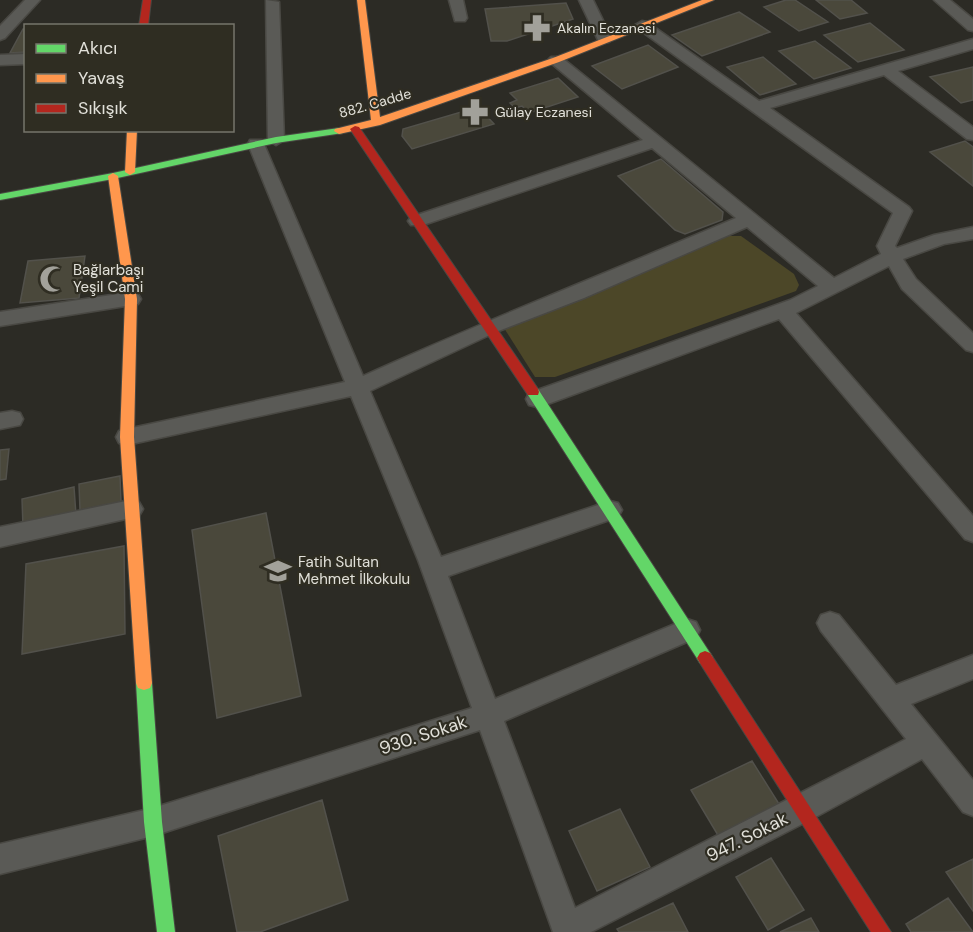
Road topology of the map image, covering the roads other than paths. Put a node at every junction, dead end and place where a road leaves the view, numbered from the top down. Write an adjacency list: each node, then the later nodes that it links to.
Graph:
1 (33, 0): 13 (street)
2 (147, 0): 10 (street)
3 (361, 0): 21 (street)
4 (456, 0): 9 (street)
5 (586, 0): 14 (street)
6 (710, 0): 11 (street, 882. Cadde)
7 (940, 0): 12 (street)
8 (272, 2): 26 (street)
9 (460, 18)
10 (143, 24)
11 (642, 25): 14 (street, 882. Cadde); 20 (street)
12 (973, 27)
13 (0, 35)
14 (604, 39): 18 (street, 882. Cadde)
15 (973, 44): 19 (street)
16 (24, 59): 17 (street)
17 (0, 60)
18 (556, 60): 21 (street, 882. Cadde); 25 (street)
19 (886, 69): 20 (street); 24 (street)
20 (756, 107): 33 (street)
21 (376, 123): 22 (street, 882. Cadde)
22 (355, 129): 26 (street, 882. Cadde); 31 (street)
23 (132, 132): 27 (street)
24 (973, 135)
25 (656, 141): 30 (street); 31 (street)
26 (266, 142): 27 (street, 882. Cadde); 40 (street)
27 (130, 172): 28 (street, 882. Cadde)
28 (113, 176): 29 (street, 882. Cadde); 35 (street)
29 (0, 197)
30 (750, 219): 34 (street); 38 (street)
31 (417, 221): 38 (street)
32 (973, 232): 33 (street)
33 (892, 256): 34 (street); 39 (street)
34 (832, 287): 36 (street)
35 (131, 299): 37 (street); 42 (street)
36 (782, 310): 41 (street); 45 (street)
37 (0, 319)
38 (489, 327): 40 (street); 41 (street)
39 (973, 345)
40 (358, 387): 42 (street); 47 (street)
41 (537, 399): 44 (street)
42 (127, 437): 43 (street)
43 (131, 508): 46 (street); 56 (street)
44 (610, 510): 47 (street); 49 (street)
45 (973, 532)
46 (0, 537)
47 (434, 570): 52 (street)
48 (830, 623): 51 (street)
49 (687, 630): 52 (street, 930. Sokak); 55 (street)
50 (973, 667): 51 (street)
51 (891, 699): 53 (street)
52 (488, 715): 56 (street, 930. Sokak); 58 (street)
53 (925, 743): 54 (street); 55 (street, 947. Sokak)
54 (973, 802)
55 (802, 809): 58 (street, 947. Sokak); 60 (street)
56 (153, 822): 57 (street, 930. Sokak); 59 (street)
57 (0, 860)
58 (568, 930)
59 (166, 932)
60 (882, 932)

